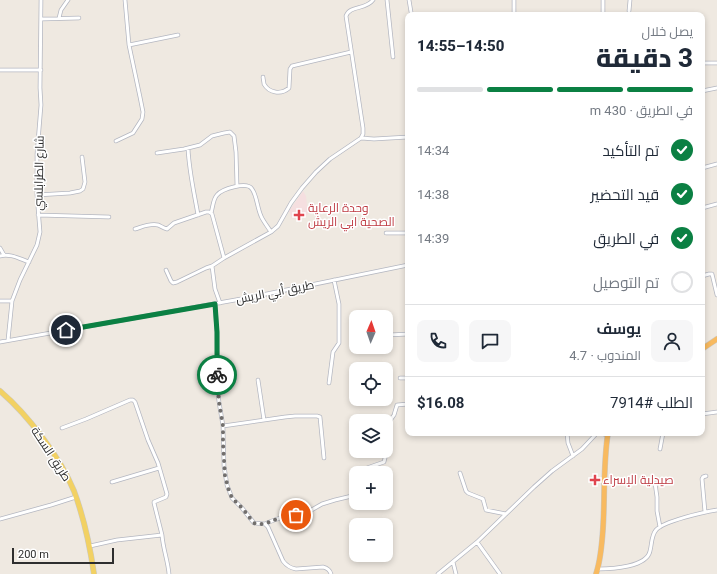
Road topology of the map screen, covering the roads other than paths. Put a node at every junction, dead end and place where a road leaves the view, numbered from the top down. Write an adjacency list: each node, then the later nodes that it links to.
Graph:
1 (41, 0): 16 (street, شارع الطرابلسي)
2 (68, 0): 14 (street)
3 (125, 0): 18 (street)
4 (373, 0): 19 (street)
5 (386, 0): 20 (street)
6 (409, 0): 11 (street)
7 (514, 0): 12 (street)
8 (603, 0): 13 (street)
9 (630, 0): 10 (street)
10 (629, 11)
11 (411, 12)
12 (514, 12)
13 (603, 12)
14 (59, 18): 15 (street); 16 (street)
15 (79, 18)
16 (40, 19): 24 (street, شارع الطرابلسي)
17 (178, 35): 18 (street)
18 (129, 45): 30 (street)
19 (351, 52): 25 (street); 29 (street)
20 (393, 57)
21 (705, 63): 22 (street)
22 (717, 63)
23 (0, 70): 24 (street)
24 (41, 70): 37 (street, شارع الطرابلسي)
25 (263, 77)
26 (717, 88): 27 (street)
27 (705, 90)
28 (405, 137): 29 (street)
29 (361, 138): 45 (street)
30 (116, 141)
31 (188, 148): 32 (street); 36 (street); 41 (street)
32 (157, 153)
33 (82, 157): 37 (street)
34 (717, 164): 35 (street)
35 (705, 167)
36 (237, 186): 40 (street); 45 (street)
37 (37, 195): 42 (street, شارع الطرابلسي)
38 (717, 204): 39 (street)
39 (705, 207)
40 (211, 213): 41 (street); 50 (street)
41 (198, 214): 44 (street)
42 (38, 215): 43 (street); 51 (street, شارع الطرابلسي)
43 (109, 217)
44 (135, 229)
45 (271, 232): 50 (street)
46 (386, 233): 47 (street)
47 (405, 233)
48 (0, 248): 49 (street)
49 (2, 255): 51 (street)
50 (224, 258): 52 (street)
51 (29, 262): 61 (street, شارع الطرابلسي)
52 (212, 266): 54 (street); 62 (street)
53 (405, 266): 58 (street, طريق أبي الريش)
54 (166, 270)
55 (717, 272): 56 (street)
56 (712, 274): 57 (street); 59 (street)
57 (705, 275)
58 (334, 280): 62 (street, طريق أبي الريش); 73 (street)
59 (717, 295)
60 (0, 301): 61 (street)
61 (12, 301): 67 (street, شارع الطرابلسي)
62 (220, 303): 63 (street, طريق أبي الريش)
63 (215, 304): 67 (street, طريق أبي الريش); 79 (street)
64 (405, 334): 65 (street)
65 (393, 335)
66 (717, 339): 69 (highway)
67 (8, 340): 68 (street, طريق أبي الريش)
68 (0, 342)
69 (705, 347)
70 (400, 378): 71 (street)
71 (405, 378)
72 (258, 380): 78 (street)
73 (329, 383)
74 (0, 391): 94 (main road, طريق السكة)
75 (405, 404): 88 (street)
76 (717, 412): 77 (street)
77 (705, 414)
78 (264, 420): 79 (street); 87 (street)
79 (223, 426): 100 (street)
80 (62, 428): 89 (street)
81 (567, 436): 86 (street)
82 (594, 436): 86 (street)
83 (608, 436): 106 (highway)
84 (662, 436): 85 (street)
85 (660, 448)
86 (573, 456): 98 (street)
87 (324, 458)
88 (373, 466)
89 (159, 468): 92 (street); 102 (street)
90 (460, 473): 98 (street)
91 (706, 476): 97 (street)
92 (112, 482)
93 (654, 483): 101 (street)
94 (76, 497): 99 (street); 104 (main road, طريق السكة)
95 (349, 497): 100 (street)
96 (717, 510): 97 (street)
97 (705, 512): 101 (street)
98 (506, 514): 103 (street)
99 (0, 519)
100 (265, 524): 109 (street)
101 (660, 527): 106 (street)
102 (162, 535): 104 (street); 108 (street)
103 (477, 542): 105 (street); 112 (street)
104 (90, 546): 107 (main road, طريق السكة)
105 (453, 562): 110 (street); 111 (street)
106 (597, 571)
107 (94, 574)
108 (169, 574)
109 (331, 574)
110 (438, 574)
111 (456, 574)
112 (500, 574)

